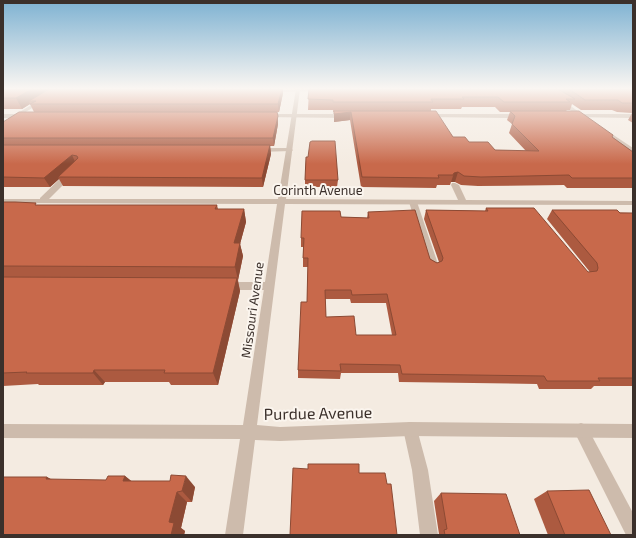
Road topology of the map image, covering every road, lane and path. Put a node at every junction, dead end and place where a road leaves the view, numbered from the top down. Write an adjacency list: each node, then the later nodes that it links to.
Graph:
1 (18, 114): 4 (street)
2 (579, 114): 12 (street)
3 (3, 116): 4 (street)
4 (15, 116): 5 (street); 15 (street)
5 (33, 116)
6 (259, 116): 7 (street)
7 (294, 116): 8 (street); 18 (street, Missouri Avenue)
8 (351, 116)
9 (423, 116): 10 (street)
10 (526, 116)
11 (567, 116): 12 (street)
12 (582, 116): 13 (street); 14 (street)
13 (633, 116)
14 (588, 121)
15 (3, 124)
16 (601, 130): 19 (street)
17 (249, 150): 18 (street)
18 (290, 150): 24 (street, Missouri Avenue)
19 (633, 151)
20 (75, 168): 23 (street)
21 (455, 185): 26 (street)
22 (3, 200): 23 (street, Corinth Avenue)
23 (43, 200): 24 (street, Corinth Avenue)
24 (281, 201): 25 (street, Corinth Avenue); 32 (street, Missouri Avenue)
25 (413, 202): 26 (street, Corinth Avenue); 30 (street)
26 (463, 202): 27 (street, Corinth Avenue)
27 (527, 202): 28 (street, Corinth Avenue); 29 (street)
28 (633, 203)
29 (535, 212)
30 (434, 267)
31 (214, 286): 32 (street)
32 (269, 286): 36 (street, Missouri Avenue)
33 (410, 429): 35 (street, Purdue Avenue); 36 (street, Purdue Avenue); 40 (street)
34 (3, 430): 36 (street, Purdue Avenue)
35 (581, 430): 37 (street, Purdue Avenue); 38 (street)
36 (249, 432): 39 (street, Missouri Avenue)
37 (633, 432)
38 (633, 531)
39 (234, 535)
40 (430, 535)

